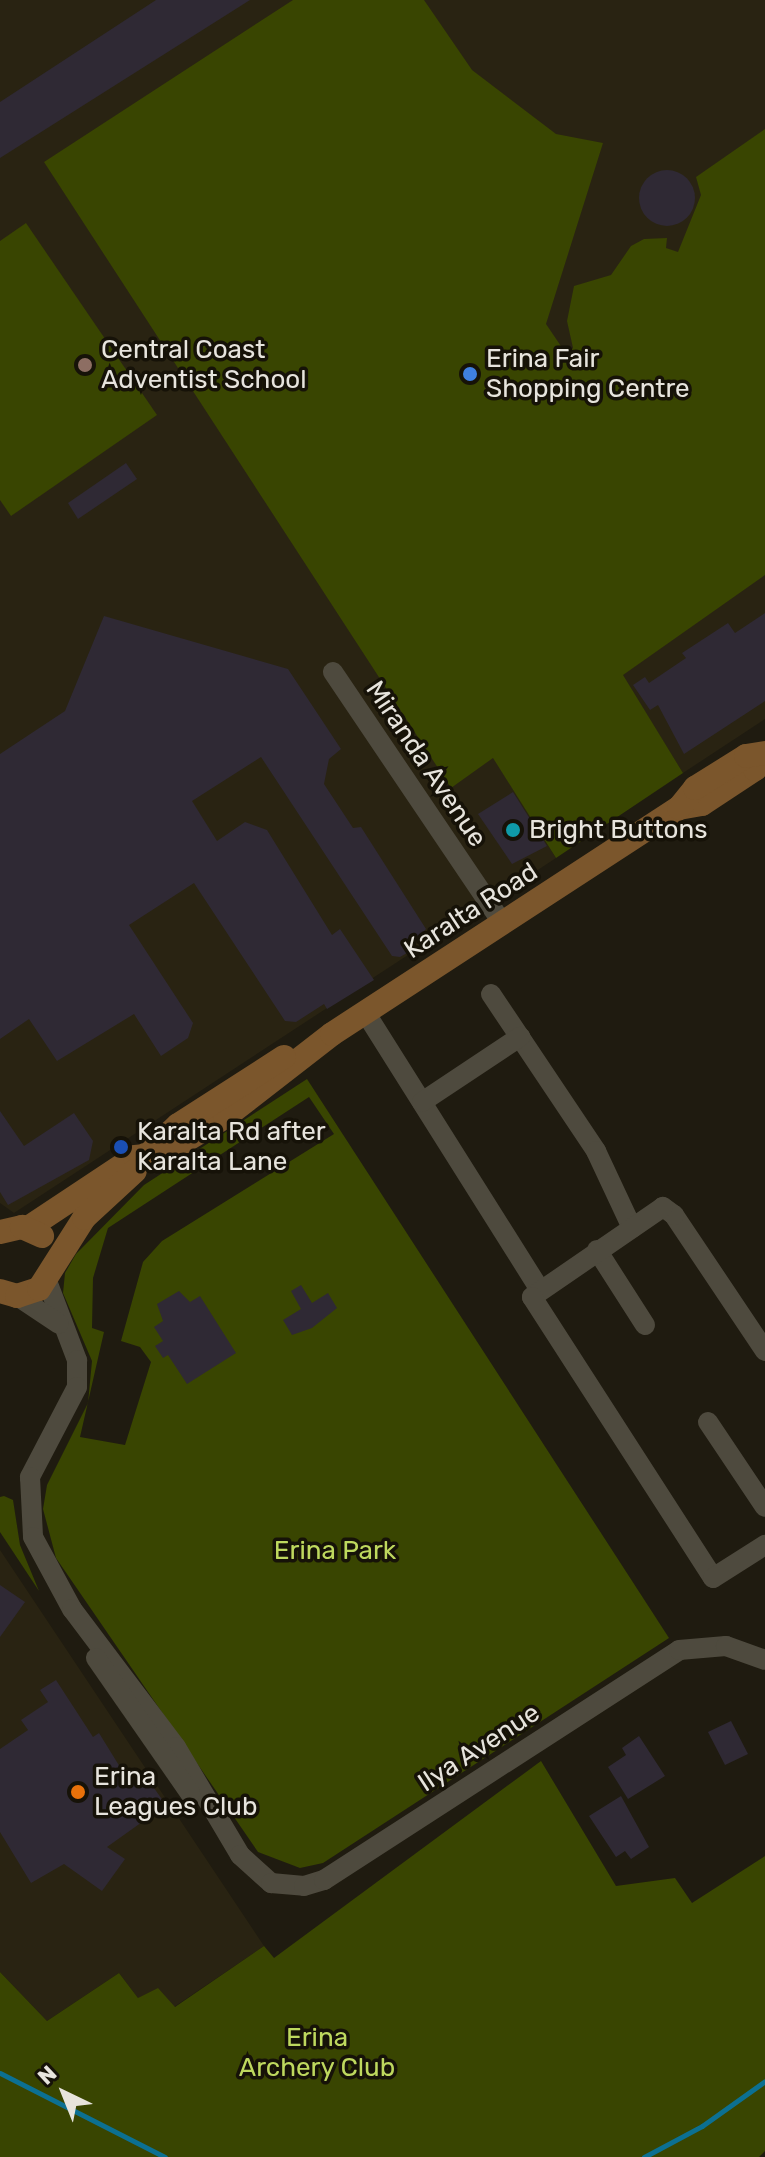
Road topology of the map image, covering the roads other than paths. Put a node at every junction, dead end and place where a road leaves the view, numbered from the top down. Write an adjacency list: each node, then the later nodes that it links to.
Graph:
1 (333, 672): 3 (street, Miranda Avenue)
2 (762, 755): 3 (street, Karalta Road)
3 (503, 924): 5 (street, Karalta Road)
4 (491, 994): 6 (street)
5 (365, 1012): 7 (street); 8 (street, Karalta Road)
6 (520, 1037): 7 (street); 10 (street)
7 (422, 1102): 13 (street)
8 (151, 1152): 9 (street, Karalta Road); 12 (street)
9 (11, 1225): 12 (street, Karalta Road)
10 (632, 1228): 11 (street); 17 (street)
11 (597, 1250): 13 (street); 16 (street)
12 (49, 1274): 14 (street); 15 (street, Ilya Avenue)
13 (539, 1288): 20 (street)
14 (6, 1294): 15 (street, Ilya Avenue)
15 (59, 1324): 21 (street, Ilya Avenue)
16 (645, 1325)
17 (765, 1351)
18 (708, 1422): 19 (street)
19 (765, 1507)
20 (765, 1545)
21 (765, 1660)

